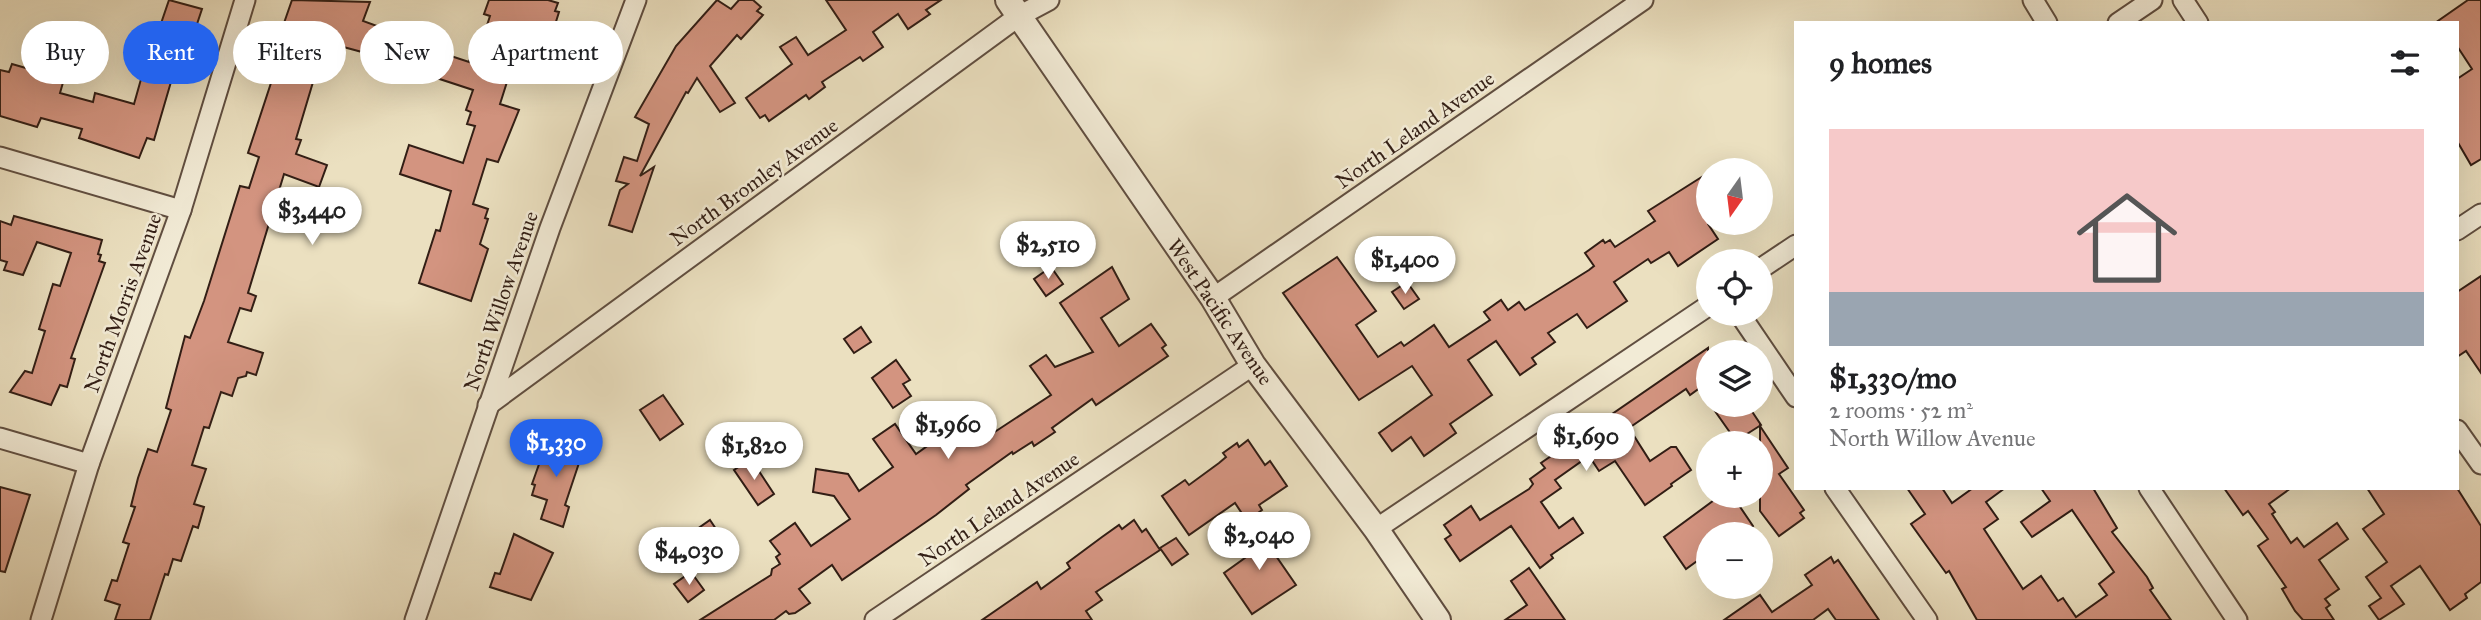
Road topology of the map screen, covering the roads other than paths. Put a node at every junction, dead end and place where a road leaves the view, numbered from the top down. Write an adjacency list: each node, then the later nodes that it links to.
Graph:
1 (245, 0): 13 (street, North Morris Avenue)
2 (636, 0): 23 (street, North Willow Avenue)
3 (1049, 0): 8 (street, North Bromley Avenue)
4 (1643, 0): 18 (street, North Leland Avenue)
5 (2033, 0): 9 (street)
6 (2152, 0): 10 (street)
7 (2182, 0): 11 (street)
8 (1013, 8): 18 (street, West Pacific Avenue); 23 (street, North Bromley Avenue)
9 (2046, 21)
10 (2121, 21)
11 (2197, 21)
12 (0, 157): 13 (street)
13 (181, 210): 26 (street, North Morris Avenue)
14 (2481, 214): 15 (street)
15 (2459, 229)
16 (1794, 246): 17 (street)
17 (1773, 260)
18 (1213, 298): 21 (street, West Pacific Avenue)
19 (1696, 314): 30 (street)
20 (1748, 326): 22 (street)
21 (1253, 365): 30 (street, West Pacific Avenue); 33 (street, North Leland Avenue)
22 (1794, 394)
23 (488, 405): 32 (street, North Willow Avenue)
24 (2459, 433): 27 (street)
25 (0, 438): 26 (street)
26 (89, 464): 31 (street, North Morris Avenue)
27 (2481, 464)
28 (1836, 490): 35 (street)
29 (2150, 490): 36 (street)
30 (1376, 529): 34 (street, West Pacific Avenue)
31 (41, 620)
32 (415, 620)
33 (875, 620)
34 (1438, 620)
35 (1927, 620)
36 (2237, 620)

